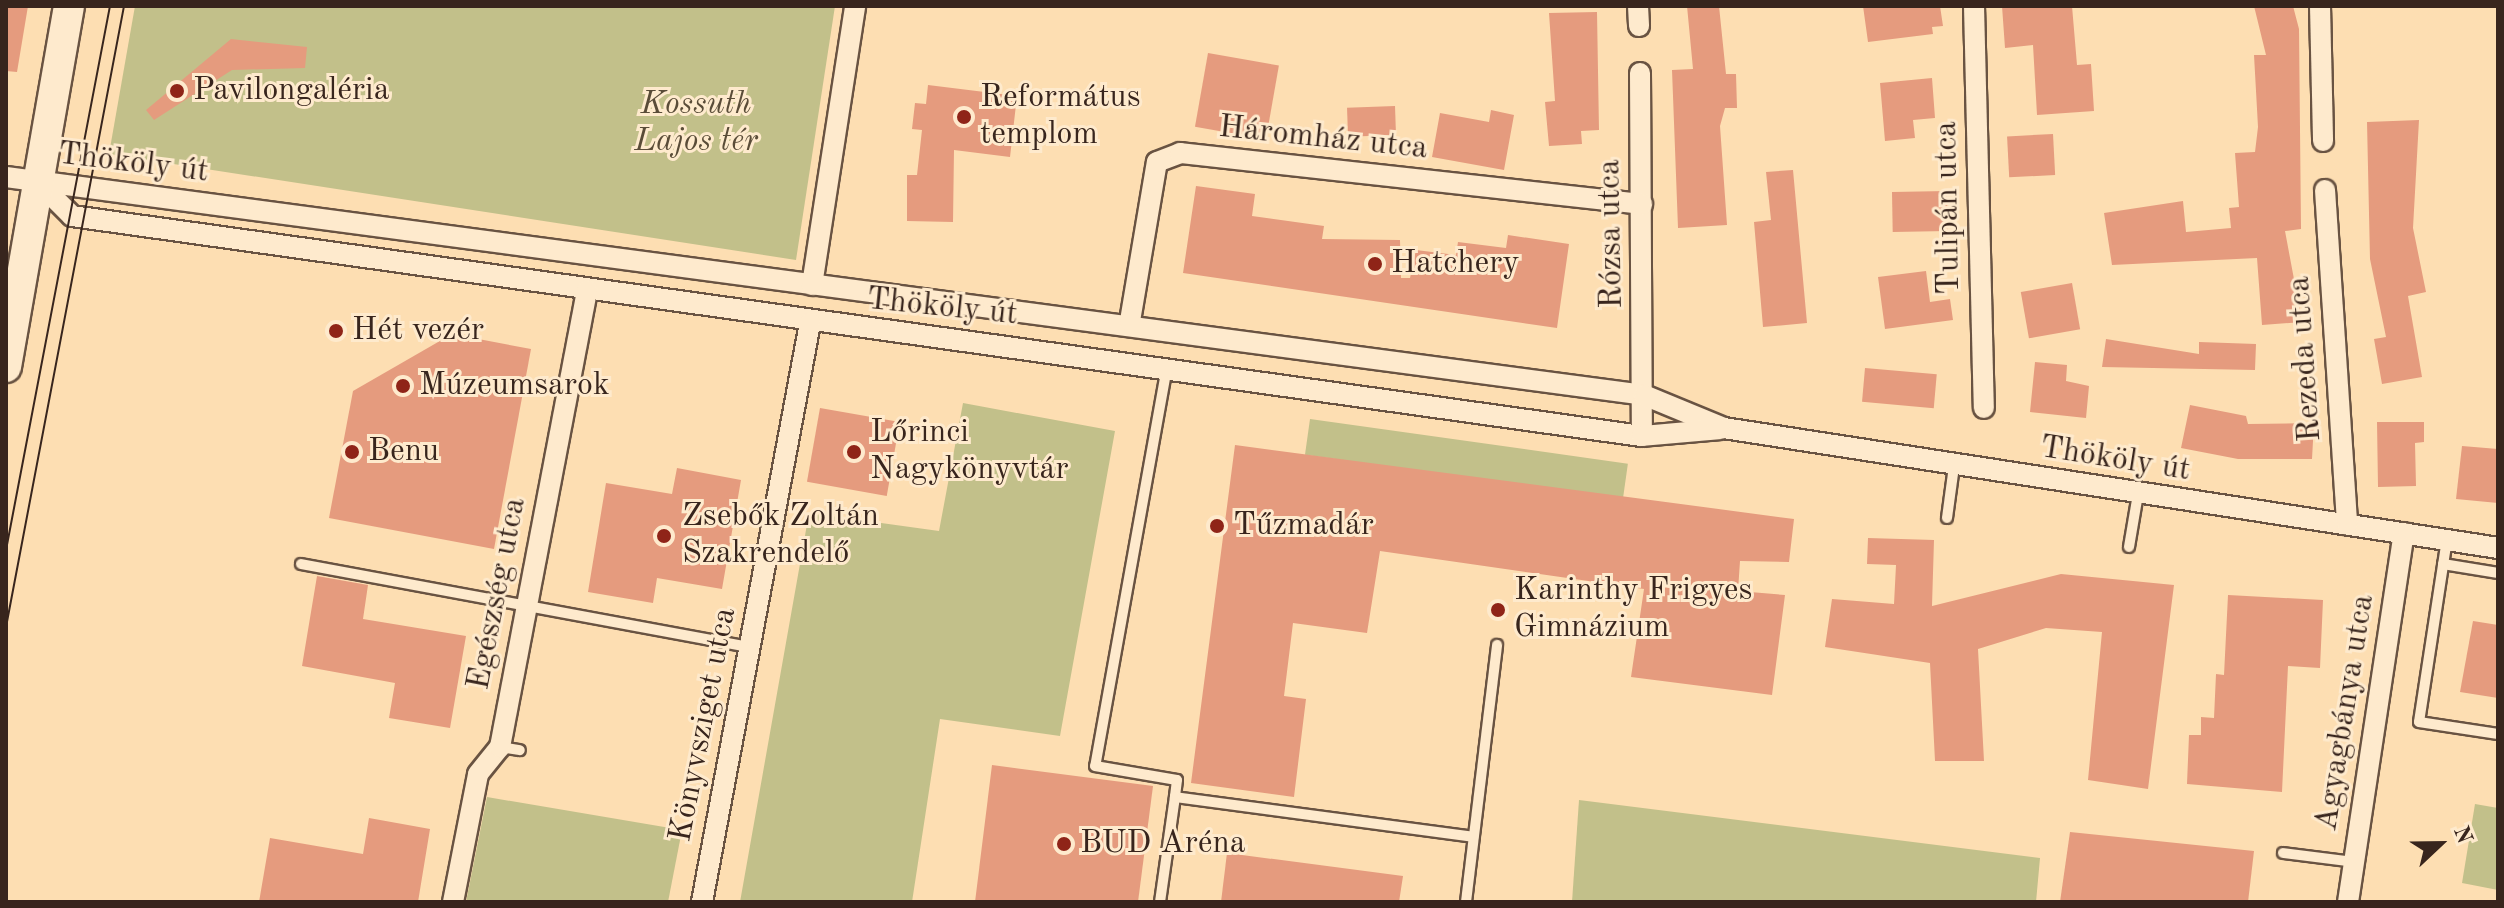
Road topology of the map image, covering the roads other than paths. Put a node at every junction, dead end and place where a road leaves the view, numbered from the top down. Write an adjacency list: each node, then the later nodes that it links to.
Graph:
1 (69, 6): 8 (main road)
2 (855, 6): 13 (street)
3 (1974, 6): 20 (street, Tulipán utca)
4 (2320, 6): 6 (street)
5 (1640, 73): 10 (street, Rózsa utca)
6 (2323, 141)
7 (6, 177): 8 (street)
8 (38, 182): 11 (street, Thököly út); 12 (street, Thököly út); 18 (main road)
9 (2325, 190): 26 (street, Rezeda utca)
10 (1642, 204): 15 (street, Háromház utca); 19 (street, Rózsa utca)
11 (241, 208): 12 (street, Thököly út); 13 (street, Thököly út)
12 (236, 239): 14 (street, Thököly út)
13 (812, 285): 15 (street, Thököly út)
14 (587, 290): 16 (street, Thököly út); 34 (street, Egészség utca)
15 (1130, 321): 19 (street, Thököly út)
16 (810, 323): 17 (street, Thököly út); 36 (street, Könyvsziget utca)
17 (1167, 365): 22 (street, Thököly út); 38 (lane)
18 (6, 367)
19 (1644, 395): 21 (street, Thököly út); 22 (street)
20 (1984, 408)
21 (1724, 428): 22 (street, Thököly út); 23 (street, Thököly út)
22 (1642, 436)
23 (1954, 466): 24 (street, Thököly út); 25 (lane)
24 (2138, 494): 26 (street, Thököly út); 29 (lane)
25 (1947, 518)
26 (2347, 524): 27 (street, Thököly út)
27 (2404, 533): 28 (street, Thököly út); 41 (street, Agyagbánya utca)
28 (2447, 539): 30 (street, Thököly út); 32 (lane)
29 (2129, 547)
30 (2498, 548)
31 (301, 564): 34 (lane)
32 (2443, 564): 33 (lane); 37 (lane)
33 (2498, 573)
34 (525, 605): 36 (lane); 42 (street, Egészség utca)
35 (1497, 645): 39 (lane)
36 (749, 647): 43 (street, Könyvsziget utca)
37 (2498, 734)
38 (1175, 797): 39 (lane); 44 (lane)
39 (1473, 837): 45 (lane)
40 (2283, 853): 41 (lane)
41 (2354, 862): 46 (street, Agyagbánya utca)
42 (453, 902)
43 (702, 902)
44 (1160, 902)
45 (1466, 902)
46 (2348, 902)

